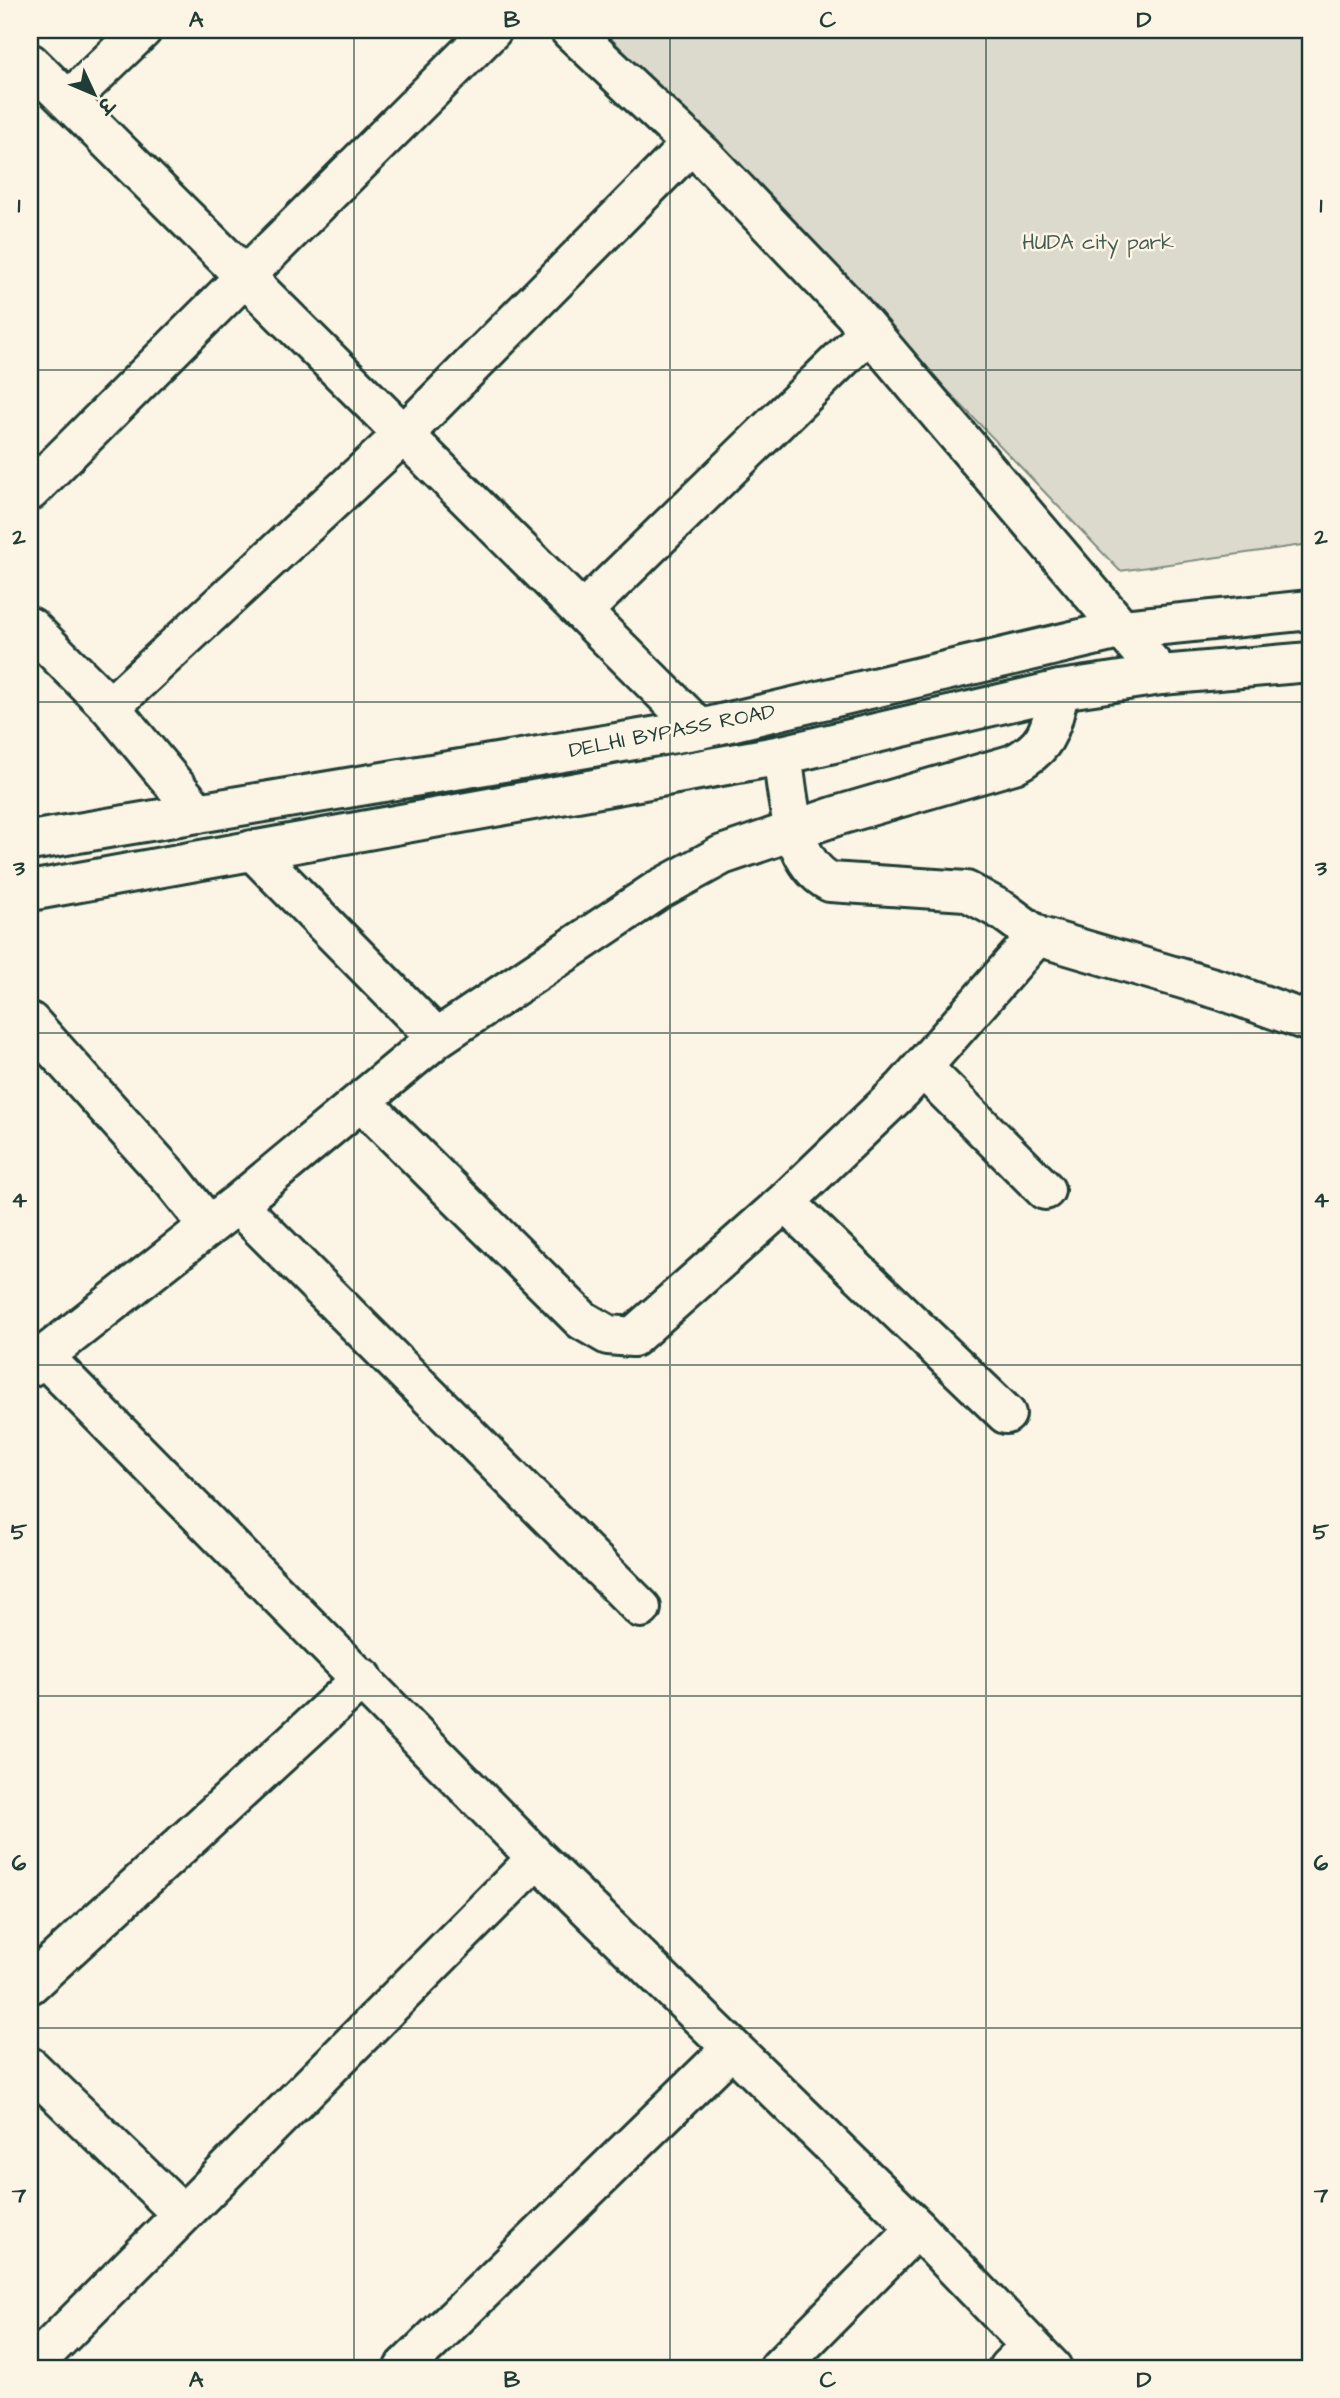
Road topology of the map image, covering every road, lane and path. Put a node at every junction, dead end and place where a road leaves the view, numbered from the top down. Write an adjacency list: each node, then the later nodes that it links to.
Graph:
1 (142, 30): 5 (street)
2 (492, 30): 7 (street)
3 (570, 30): 6 (street)
4 (30, 63): 5 (street)
5 (68, 101): 7 (street)
6 (691, 144): 8 (street); 9 (street)
7 (245, 279): 9 (street); 10 (street)
8 (869, 332): 12 (street); 14 (street)
9 (403, 435): 12 (street); 18 (street)
10 (30, 491)
11 (1310, 610): 14 (street, DELHI BYPASS ROAD)
12 (582, 612): 19 (street)
13 (30, 627): 18 (street)
14 (1123, 629): 16 (street); 19 (street, DELHI BYPASS ROAD)
15 (1310, 662): 16 (street, DELHI BYPASS ROAD)
16 (1161, 676): 17 (street, DELHI BYPASS ROAD)
17 (1060, 690): 20 (street, DELHI BYPASS ROAD); 22 (street)
18 (110, 706): 21 (street)
19 (700, 729): 21 (street, DELHI BYPASS ROAD)
20 (782, 755): 22 (street); 24 (street, DELHI BYPASS ROAD)
21 (198, 813): 23 (street, DELHI BYPASS ROAD)
22 (795, 831): 26 (street); 29 (street)
23 (30, 841)
24 (252, 850): 25 (street, DELHI BYPASS ROAD); 29 (street)
25 (30, 891)
26 (1037, 936): 28 (street); 30 (street)
27 (30, 1022): 34 (street)
28 (1310, 1022)
29 (437, 1038): 31 (street)
30 (923, 1068): 32 (street); 33 (street)
31 (361, 1101): 33 (street); 34 (street)
32 (1045, 1190)
33 (786, 1202): 36 (street)
34 (223, 1215): 35 (street); 37 (street)
35 (36, 1362): 38 (street)
36 (1006, 1413)
37 (642, 1608)
38 (363, 1678): 39 (street); 40 (street)
39 (537, 1858): 41 (street); 43 (street)
40 (30, 1984)
41 (732, 2048): 44 (street); 47 (street)
42 (30, 2067): 43 (street)
43 (182, 2214): 46 (street)
44 (917, 2228): 45 (street); 48 (street)
45 (1030, 2361)
46 (30, 2368)
47 (404, 2368)
48 (779, 2368)

